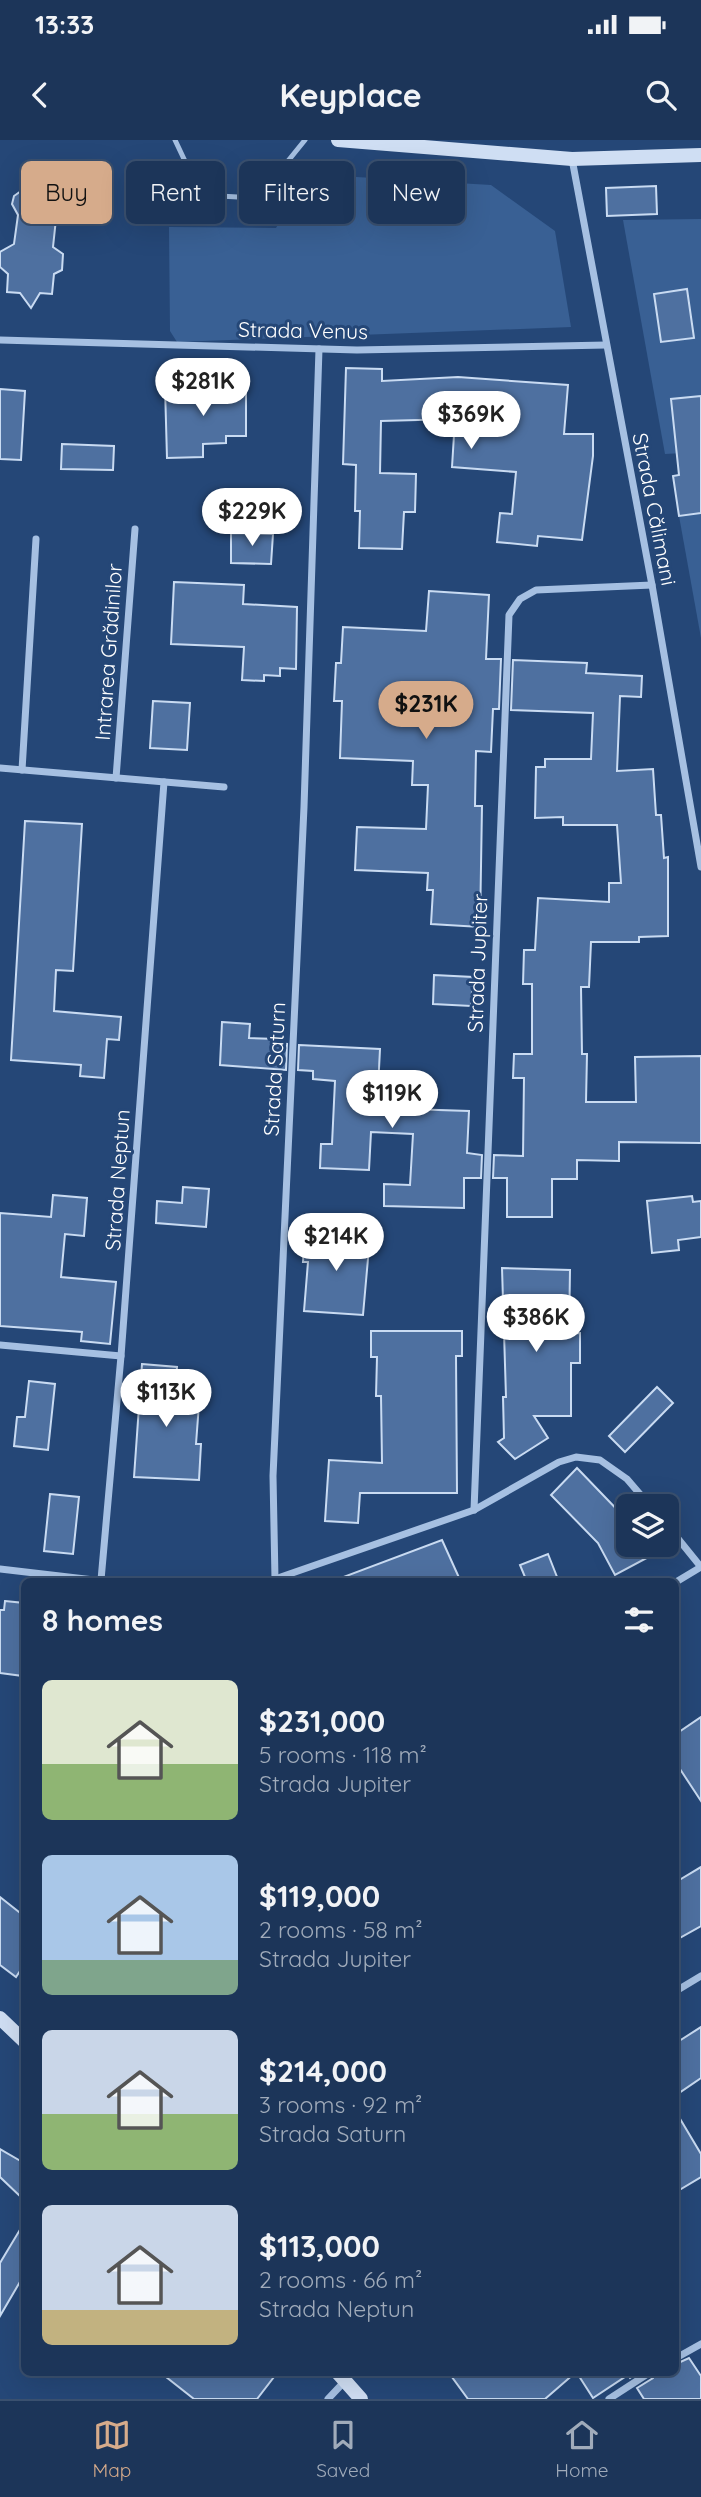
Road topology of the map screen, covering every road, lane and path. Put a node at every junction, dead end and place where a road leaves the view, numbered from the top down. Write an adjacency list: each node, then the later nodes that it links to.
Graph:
1 (176, 140): 2 (lane)
2 (305, 140)
3 (338, 140): 5 (street)
4 (701, 155): 5 (street)
5 (572, 159): 7 (street, Strada Călimani)
6 (0, 340): 8 (street, Strada Venus)
7 (606, 345): 8 (street, Strada Venus); 11 (street, Strada Călimani)
8 (319, 349): 27 (street, Strada Saturn)
9 (135, 528): 14 (street, Intrarea Grădinilor)
10 (36, 539): 13 (street)
11 (652, 586): 17 (street, Strada Călimani); 21 (street, Strada Jupiter)
12 (0, 768): 13 (street)
13 (22, 770): 14 (street)
14 (116, 778): 15 (street)
15 (164, 782): 16 (street); 19 (street, Strada Neptun)
16 (224, 787)
17 (701, 867)
18 (0, 1345): 19 (street)
19 (121, 1356): 26 (street, Strada Neptun)
20 (640, 1494): 21 (street)
21 (474, 1510): 28 (street, Strada Saturn)
22 (679, 1540): 23 (street)
23 (701, 1567): 29 (street)
24 (0, 1569): 25 (street)
25 (83, 1578)
26 (101, 1578)
27 (273, 1578)
28 (281, 1578)
29 (679, 1580)
30 (701, 1976): 31 (street)
31 (679, 1989)
32 (0, 2018): 33 (street)
33 (21, 2038)
34 (701, 2344): 35 (street)
35 (679, 2356)
36 (644, 2376): 40 (street)
37 (342, 2377): 38 (street); 39 (street)
38 (328, 2399)
39 (362, 2399)
40 (609, 2399)

